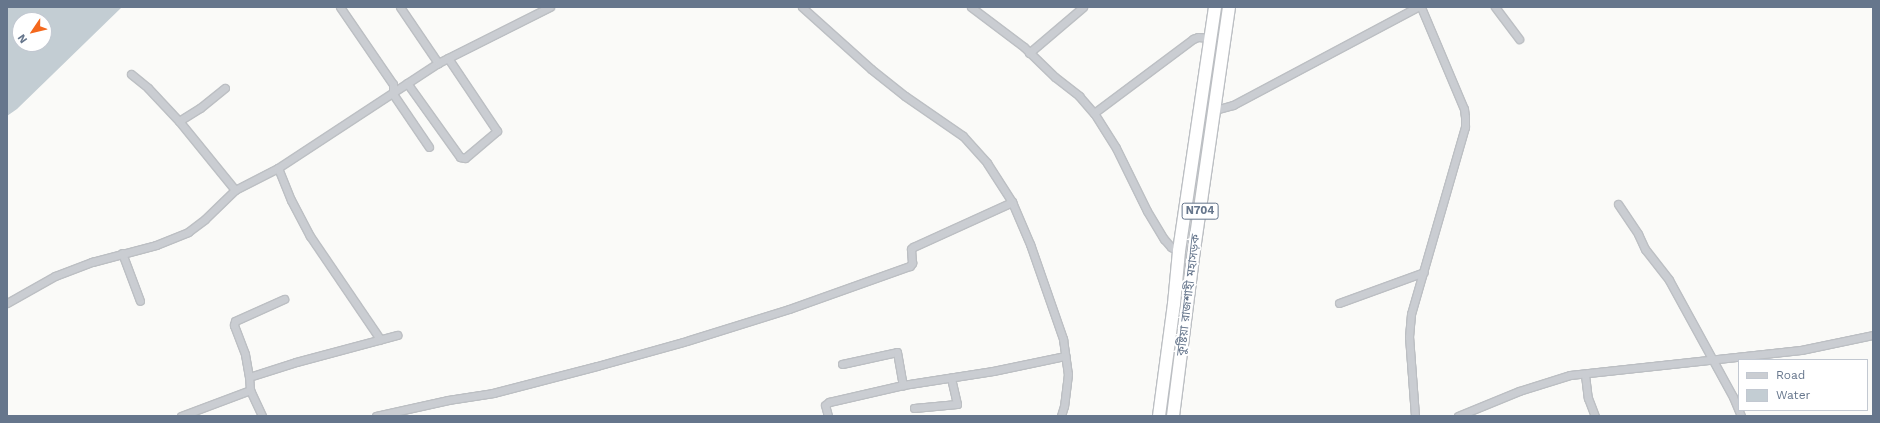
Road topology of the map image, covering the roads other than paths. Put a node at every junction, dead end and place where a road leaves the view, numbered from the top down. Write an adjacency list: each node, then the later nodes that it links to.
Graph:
1 (340, 7): 22 (street)
2 (400, 7): 16 (street)
3 (550, 7): 15 (street)
4 (802, 7): 29 (street)
5 (972, 7): 14 (street)
6 (1083, 7): 14 (street)
7 (1214, 7): 12 (highway, কুষ্টিয়া রাজশাহী মহাসড়ক / N704)
8 (1229, 7): 19 (highway, কুষ্টিয়া রাজশাহী মহাসড়ক / N704)
9 (1418, 7): 23 (street)
10 (1421, 7): 33 (street)
11 (1495, 7): 13 (street)
12 (1211, 38): 17 (highway, কুষ্টিয়া রাজশাহী মহাসড়ক / N704); 24 (street)
13 (1520, 39)
14 (1029, 53): 24 (street)
15 (448, 58): 16 (street); 20 (street)
16 (438, 63): 20 (street)
17 (1206, 72): 19 (highway); 31 (highway, কুষ্টিয়া রাজশাহী মহাসড়ক / N704)
18 (131, 74): 25 (street)
19 (1220, 75): 23 (highway, কুষ্টিয়া রাজশাহী মহাসড়ক / N704)
20 (407, 83): 22 (street)
21 (224, 88): 25 (street)
22 (393, 94): 26 (street); 27 (street)
23 (1215, 110): 56 (highway, কুষ্টিয়া রাজশাহী মহাসড়ক / N704)
24 (1094, 113): 31 (street)
25 (179, 121): 28 (street)
26 (429, 147)
27 (278, 168): 28 (street); 40 (street)
28 (235, 190): 32 (street)
29 (1012, 202): 41 (street); 52 (street)
30 (1618, 204): 42 (street)
31 (1179, 251): 55 (highway, কুষ্টিয়া রাজশাহী মহাসড়ক / N704)
32 (122, 254): 35 (street); 36 (street)
33 (1424, 272): 37 (street); 57 (street)
34 (284, 298): 45 (street)
35 (140, 301)
36 (7, 302)
37 (1339, 303)
38 (397, 334): 40 (street)
39 (1873, 335): 42 (street)
40 (380, 339): 45 (street)
41 (1065, 356): 46 (street); 54 (street)
42 (1712, 361): 44 (street); 60 (street)
43 (842, 364): 47 (street)
44 (1585, 375): 58 (street); 59 (street)
45 (249, 377): 48 (street)
46 (951, 378): 47 (street); 49 (street)
47 (903, 385): 53 (street)
48 (250, 390): 50 (street); 51 (street)
49 (914, 408)
50 (181, 416)
51 (262, 416)
52 (376, 416)
53 (828, 416)
54 (1061, 416)
55 (1159, 416)
56 (1173, 416)
57 (1415, 416)
58 (1458, 416)
59 (1595, 416)
60 (1740, 416)

